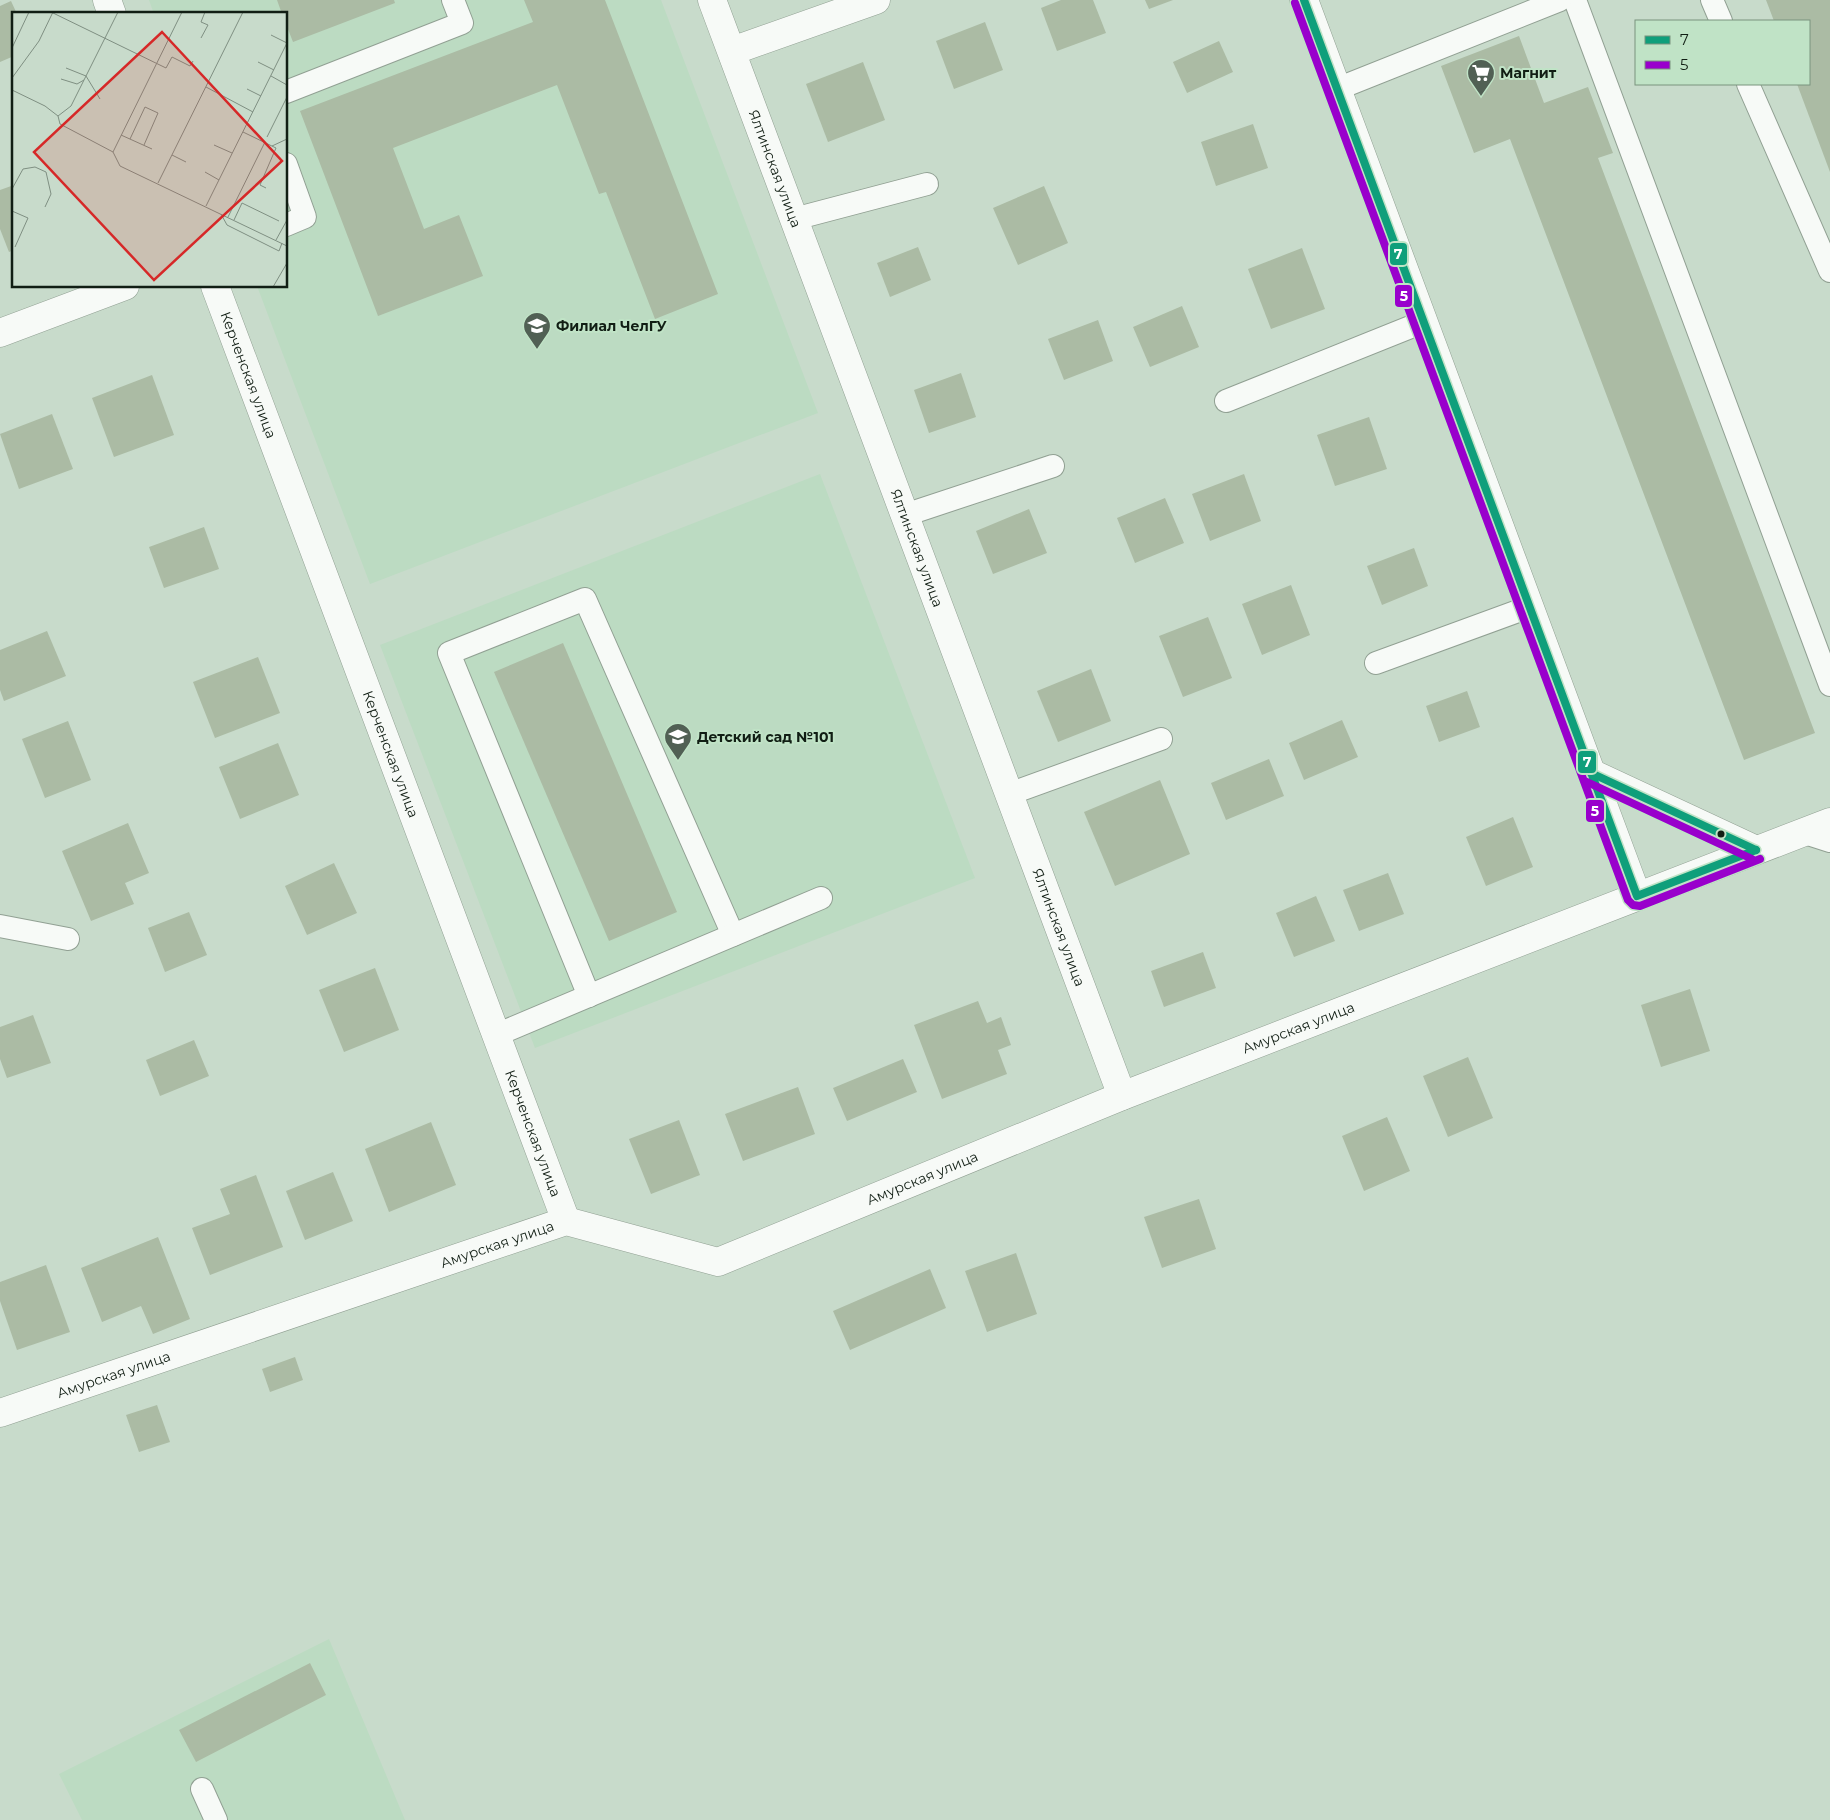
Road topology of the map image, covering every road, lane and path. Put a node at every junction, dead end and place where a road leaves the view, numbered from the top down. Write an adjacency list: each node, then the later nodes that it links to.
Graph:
1 (107, 0): 9 (street)
2 (453, 0): 14 (lane)
3 (712, 0): 11 (street, Ялтинская улица)
4 (876, 0): 11 (street)
5 (1304, 0): 13 (street)
6 (1560, 0): 13 (lane)
7 (1575, 0): 29 (lane)
8 (1712, 0): 10 (lane)
9 (111, 12)
10 (1721, 20)
11 (732, 51): 17 (street, Ялтинская улица)
12 (1748, 85): 19 (lane)
13 (1337, 89): 22 (street)
14 (288, 91)
15 (288, 170): 18 (lane)
16 (927, 184): 17 (lane)
17 (794, 219): 26 (street, Ялтинская улица)
18 (288, 224)
19 (1830, 271)
20 (120, 288): 23 (street)
21 (216, 288): 43 (street, Керченская улица)
22 (1423, 322): 24 (lane); 27 (street)
23 (0, 333)
24 (1226, 401)
25 (1053, 466): 26 (lane)
26 (904, 515): 32 (street, Ялтинская улица)
27 (1529, 607): 28 (lane); 31 (street)
28 (1376, 662)
29 (1830, 684)
30 (1161, 739): 32 (lane)
31 (1591, 773): 36 (street); 37 (street)
32 (1009, 794): 44 (street, Ялтинская улица)
33 (1830, 822): 34 (street, Амурская улица)
34 (1802, 832): 35 (lane); 36 (street, Амурская улица)
35 (1830, 841)
36 (1756, 850): 37 (street, Амурская улица)
37 (1636, 896): 44 (street, Амурская улица)
38 (821, 898): 40 (lane)
39 (0, 926): 41 (lane)
40 (733, 935): 42 (lane); 42 (lane)
41 (68, 939)
42 (589, 996): 43 (lane)
43 (496, 1035): 45 (street, Керченская улица)
44 (1122, 1096): 45 (street, Амурская улица)
45 (566, 1222): 46 (street, Амурская улица)
46 (0, 1413)
47 (202, 1790): 48 (lane)
48 (216, 1820)

